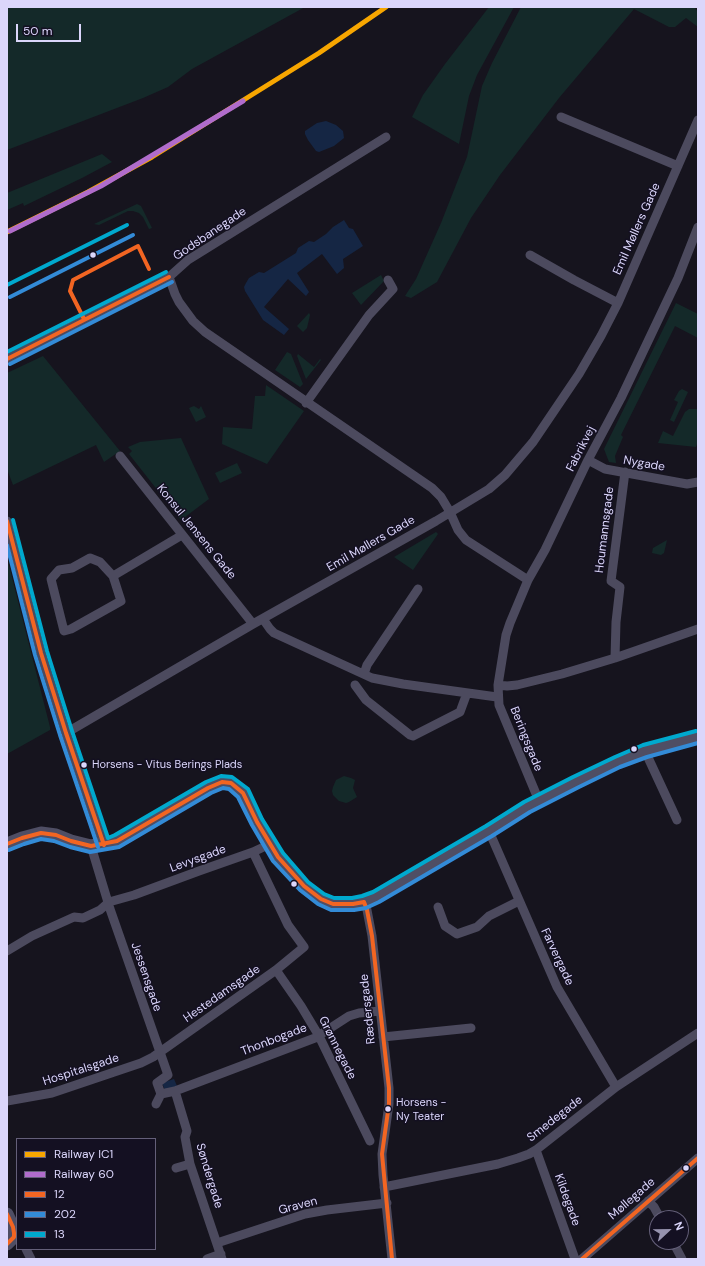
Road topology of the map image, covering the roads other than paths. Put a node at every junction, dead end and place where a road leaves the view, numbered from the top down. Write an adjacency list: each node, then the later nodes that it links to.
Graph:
1 (561, 117): 4 (street)
2 (698, 120): 4 (street, Emil Møllers Gade)
3 (386, 137): 8 (street, Godsbanegade)
4 (678, 166): 10 (street, Emil Møllers Gade)
5 (698, 227): 6 (street, Fabrikvej)
6 (696, 240): 14 (street, Fabrikvej)
7 (530, 255): 10 (street)
8 (169, 277): 11 (street); 12 (street, Godsbanegade)
9 (388, 280): 12 (street)
10 (618, 302): 17 (street, Emil Møllers Gade)
11 (7, 359)
12 (306, 403): 17 (street, Godsbanegade)
13 (120, 456): 19 (street, Konsul Jensens Gade)
14 (588, 460): 15 (street, Nygade); 21 (street, Fabrikvej)
15 (624, 472): 16 (street, Nygade); 26 (street, Houmannsgade)
16 (698, 482)
17 (450, 512): 21 (street, Godsbanegade); 23 (street, Emil Møllers Gade)
18 (7, 521): 32 (street)
19 (182, 535): 20 (street); 24 (street, Konsul Jensens Gade)
20 (113, 576): 20 (street)
21 (528, 580): 29 (street, Fabrikvej)
22 (418, 589): 27 (street)
23 (263, 619): 24 (street, Emil Møllers Gade); 27 (street)
24 (253, 624): 32 (street, Emil Møllers Gade)
25 (698, 629): 26 (street)
26 (615, 658): 29 (street)
27 (362, 673): 30 (street)
28 (355, 685): 30 (street)
29 (498, 685): 31 (street, Beringsgade)
30 (467, 693): 31 (street)
31 (497, 697): 35 (street, Beringsgade)
32 (66, 733): 39 (street)
33 (698, 737): 34 (street)
34 (645, 751): 35 (street); 36 (street)
35 (539, 801): 37 (street)
36 (677, 820)
37 (489, 831): 43 (street, Farvergade); 44 (street)
38 (9, 843): 41 (street)
39 (104, 844): 40 (street); 41 (street)
40 (270, 844): 42 (street, Levysgade); 44 (street)
41 (91, 846): 45 (street, Jessensgade)
42 (253, 852): 45 (street, Levysgade); 48 (street, Hestedamsgade)
43 (519, 901): 46 (street); 55 (street, Farvergade)
44 (364, 902): 49 (street, Rædersgade)
45 (110, 906): 47 (street, Levysgade); 54 (street, Jessensgade)
46 (438, 907)
47 (7, 951)
48 (276, 970): 52 (street, Grønnegade); 54 (street, Hestedamsgade)
49 (380, 1011): 52 (street, Thonbogade); 53 (street, Rædersgade)
50 (471, 1028): 53 (street)
51 (698, 1033): 55 (street, Smedegade)
52 (319, 1036): 56 (street, Thonbogade); 60 (street, Grønnegade)
53 (383, 1037): 65 (street, Rædersgade)
54 (160, 1053): 57 (street); 58 (street, Hospitalsgade)
55 (616, 1087): 61 (street, Smedegade)
56 (175, 1091): 57 (street); 63 (street, Søndergade)
57 (161, 1094): 59 (street)
58 (7, 1101)
59 (156, 1104)
60 (370, 1141)
61 (536, 1150): 65 (street, Smedegade); 76 (street, Kildegade)
62 (698, 1158): 66 (street, Møllegade)
63 (190, 1164): 64 (street); 71 (street, Søndergade)
64 (176, 1168)
65 (384, 1187): 67 (street, Rædersgade)
66 (648, 1201): 68 (street); 77 (street, Møllegade)
67 (387, 1203): 71 (street, Graven); 75 (street, Rædersgade)
68 (656, 1210)
69 (7, 1214): 70 (street)
70 (13, 1240)
71 (217, 1243): 73 (street, Søndergade)
72 (677, 1250): 78 (street)
73 (222, 1256): 74 (street)
74 (207, 1259)
75 (392, 1259)
76 (575, 1259)
77 (582, 1259)
78 (682, 1259)

